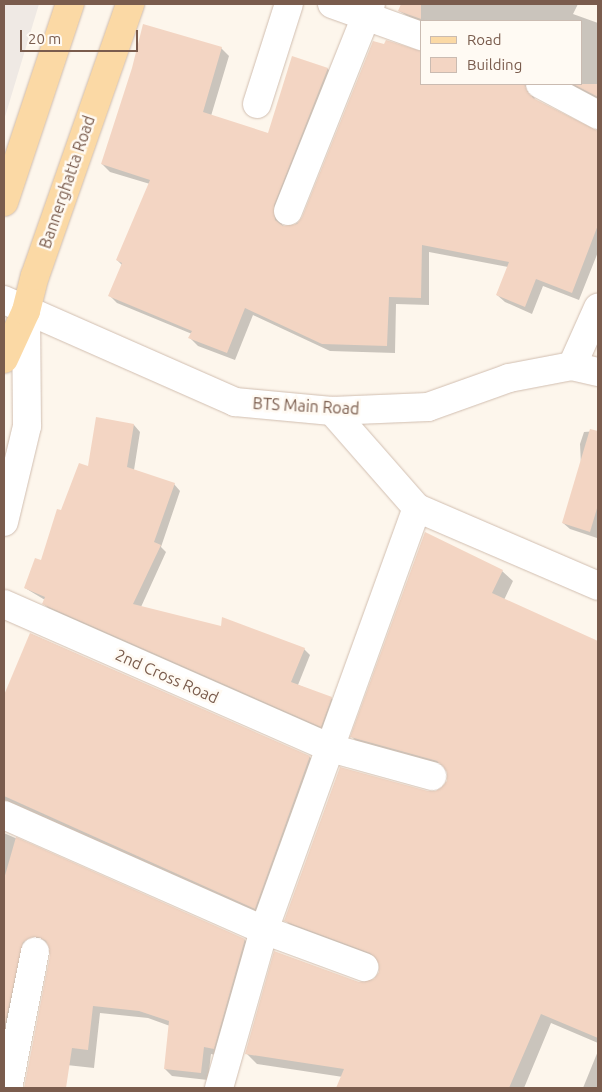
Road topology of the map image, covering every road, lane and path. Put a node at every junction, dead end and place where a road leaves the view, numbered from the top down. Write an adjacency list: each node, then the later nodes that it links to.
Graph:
1 (70, 4): 10 (main road)
2 (130, 4): 12 (main road, Bannerghatta Road)
3 (290, 4): 8 (street)
4 (332, 4): 5 (street)
5 (369, 9): 6 (street); 11 (street)
6 (420, 35)
7 (542, 85): 9 (street)
8 (257, 104)
9 (598, 115)
10 (6, 190)
11 (288, 211)
12 (15, 305): 14 (main road, Bannerghatta Road); 17 (street, BTS Main Road); 19 (street)
13 (598, 308): 15 (street)
14 (4, 359)
15 (572, 366): 16 (street, BTS Main Road); 17 (street, BTS Main Road)
16 (598, 372)
17 (332, 411): 18 (street)
18 (417, 508): 20 (street); 22 (street)
19 (4, 522)
20 (598, 586)
21 (4, 604): 22 (street, 2nd Cross Road)
22 (330, 748): 23 (street, 2nd Cross Road); 25 (street)
23 (432, 776)
24 (4, 815): 25 (street)
25 (264, 930): 27 (street); 29 (street)
26 (35, 952): 28 (street)
27 (364, 967)
28 (8, 1088)
29 (219, 1088)

